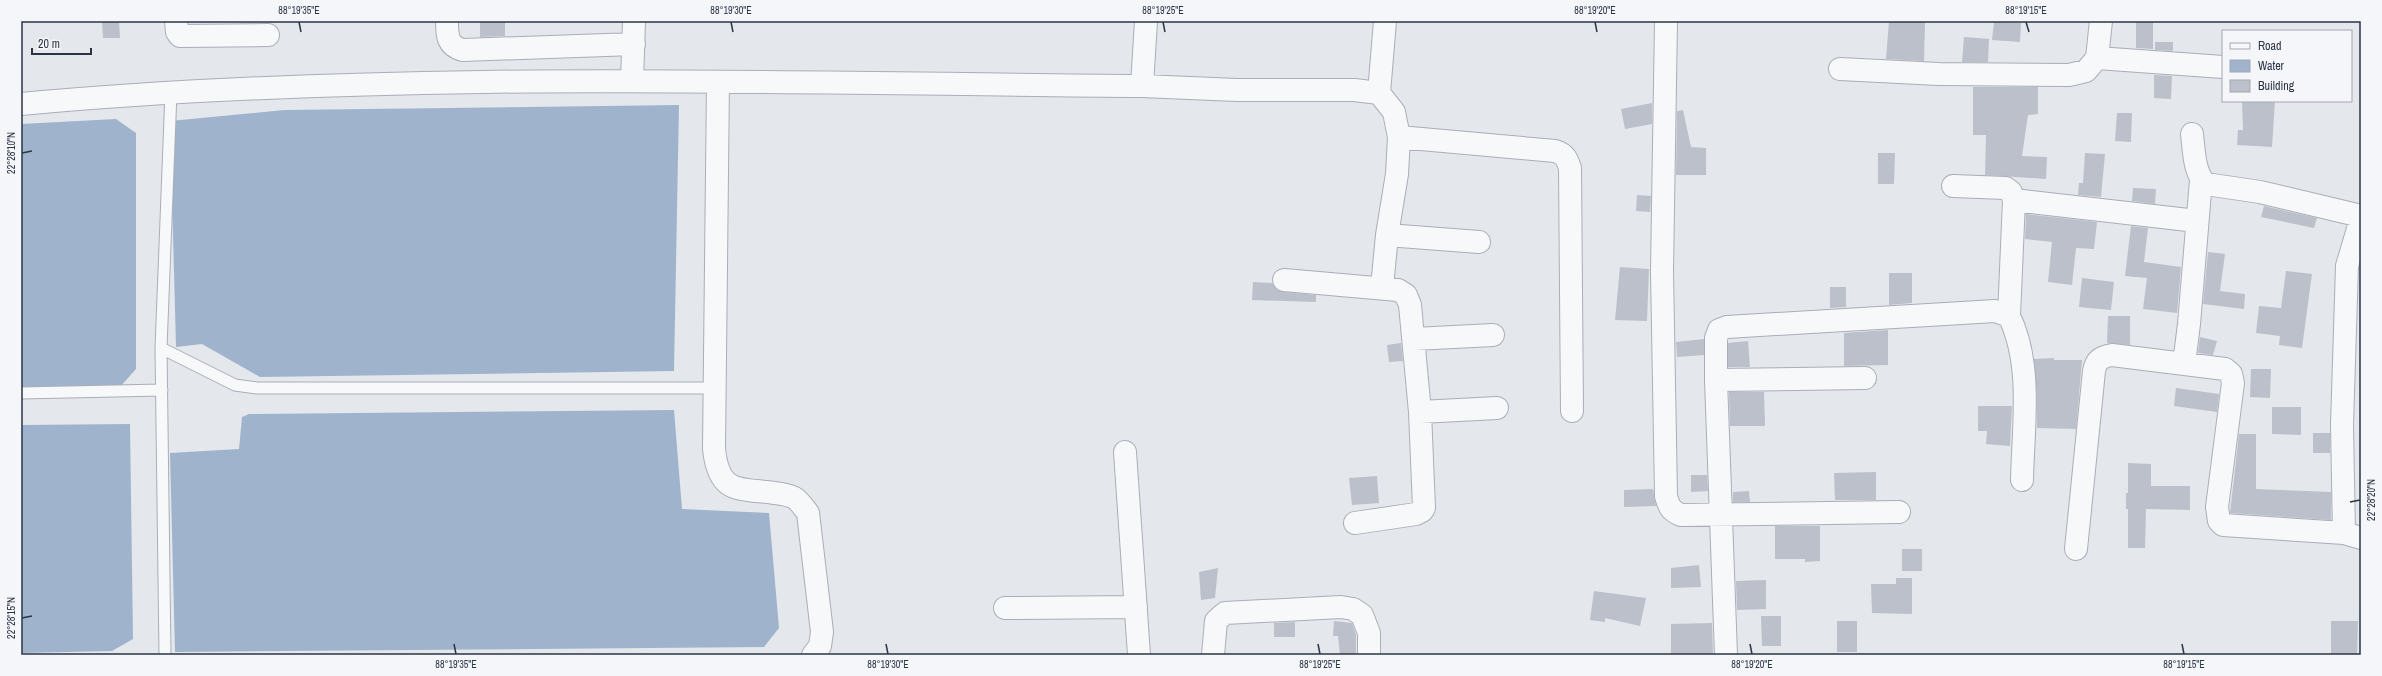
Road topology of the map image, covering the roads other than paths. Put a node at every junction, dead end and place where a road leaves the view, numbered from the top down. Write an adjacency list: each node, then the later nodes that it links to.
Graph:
1 (176, 21): 8 (street)
2 (447, 21): 9 (street)
3 (634, 21): 9 (street)
4 (1146, 21): 15 (street)
5 (1385, 21): 17 (street)
6 (1666, 21): 47 (street)
7 (2101, 21): 10 (street)
8 (268, 35)
9 (634, 44): 13 (street)
10 (2097, 58): 11 (street); 12 (street)
11 (2222, 67)
12 (1840, 70)
13 (632, 81): 14 (street); 16 (street)
14 (718, 82): 15 (street); 38 (street)
15 (1142, 86): 17 (street)
16 (171, 92): 18 (street); 34 (lane)
17 (1379, 93): 20 (street)
18 (21, 104)
19 (2192, 134): 21 (street)
20 (1399, 137): 27 (street); 42 (street)
21 (2201, 180): 24 (street); 25 (street)
22 (1953, 186): 23 (street)
23 (2014, 200): 25 (street); 31 (street)
24 (2361, 216)
25 (2197, 221): 35 (street)
26 (2361, 227): 49 (street)
27 (1387, 235): 28 (street); 30 (street)
28 (1479, 242)
29 (1284, 280): 30 (street)
30 (1382, 287): 33 (street)
31 (2009, 316): 37 (street); 45 (street)
32 (1494, 335): 33 (street)
33 (1414, 339): 43 (street)
34 (161, 348): 38 (lane); 39 (lane)
35 (2184, 364): 49 (street); 50 (street)
36 (1865, 378): 37 (street)
37 (1716, 380): 47 (street)
38 (715, 388): 54 (street)
39 (162, 390): 40 (lane); 53 (lane)
40 (21, 393)
41 (1497, 408): 43 (street)
42 (1572, 411)
43 (1420, 412): 48 (street)
44 (1125, 452): 51 (street)
45 (2022, 480)
46 (1899, 512): 47 (street)
47 (1722, 516): 58 (street)
48 (1355, 523)
49 (2353, 536)
50 (2076, 550)
51 (1136, 607): 52 (street); 55 (street)
52 (1005, 608)
53 (165, 655)
54 (813, 655)
55 (1139, 655)
56 (1213, 655): 57 (street)
57 (1369, 655)
58 (1726, 655)

